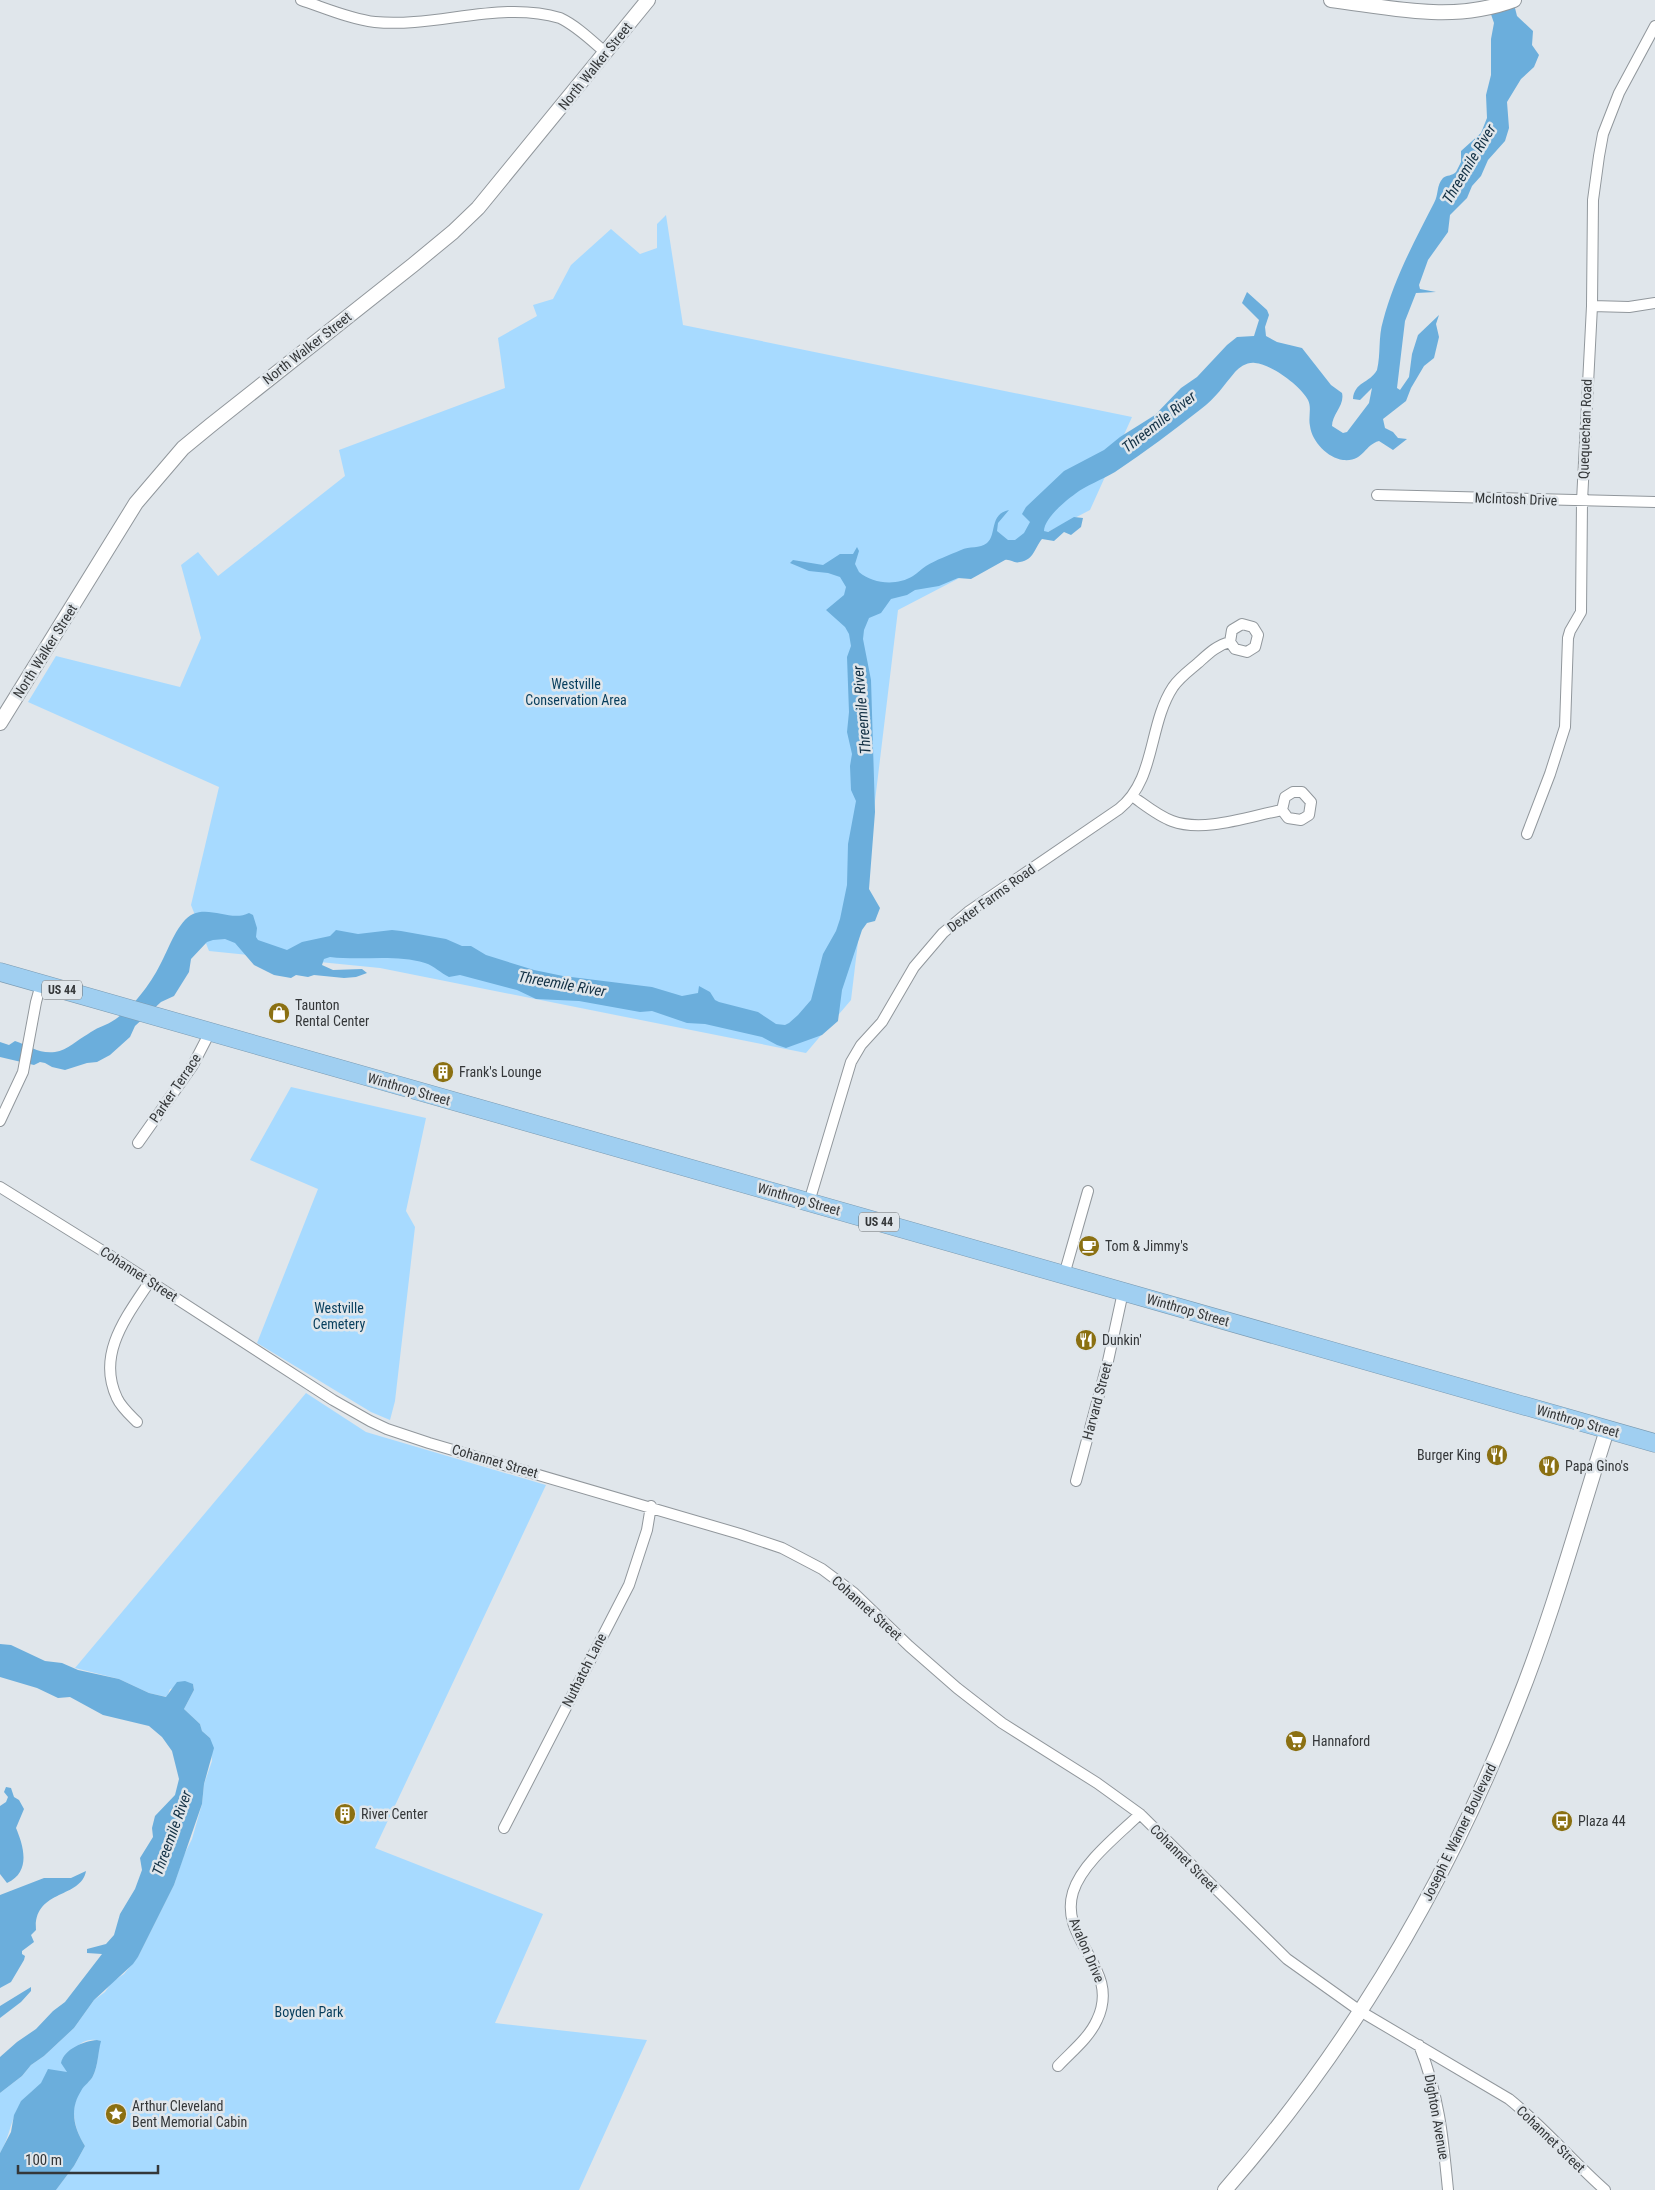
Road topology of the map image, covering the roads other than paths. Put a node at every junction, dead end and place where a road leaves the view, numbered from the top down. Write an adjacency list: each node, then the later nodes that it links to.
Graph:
1 (301, 0): 6 (street)
2 (648, 0): 6 (main road, North Walker Street)
3 (1331, 0): 4 (main road)
4 (1514, 0)
5 (1655, 26): 8 (street, Quequechan Road)
6 (606, 53): 13 (main road, North Walker Street)
7 (1655, 303): 8 (street)
8 (1592, 306): 10 (street, Quequechan Road)
9 (1377, 495): 10 (street, McIntosh Drive)
10 (1582, 502): 11 (street, McIntosh Drive); 16 (street, Quequechan Road)
11 (1655, 502)
12 (1230, 642): 14 (street, Dexter Farms Road)
13 (0, 723)
14 (1132, 796): 15 (street); 24 (street, Dexter Farms Road)
15 (1282, 810)
16 (1527, 834)
17 (0, 972): 18 (highway, Winthrop Street / US 44)
18 (42, 984): 19 (highway, Winthrop Street / US 44); 20 (street)
19 (210, 1032): 21 (street, Parker Terrace); 24 (highway, Winthrop Street / US 44)
20 (0, 1121)
21 (138, 1142)
22 (0, 1187): 26 (street, Cohannet Street)
23 (1088, 1191): 25 (street)
24 (810, 1202): 25 (highway, Winthrop Street / US 44)
25 (1064, 1275): 27 (highway, Winthrop Street / US 44)
26 (150, 1281): 28 (street); 32 (street, Cohannet Street)
27 (1123, 1292): 29 (highway, Winthrop Street / US 44); 31 (street, Harvard Street)
28 (137, 1422)
29 (1607, 1430): 30 (highway, Winthrop Street / US 44); 35 (main road, Joseph E Warner Boulevard)
30 (1655, 1443)
31 (1076, 1481)
32 (651, 1506): 33 (street, Cohannet Street); 34 (street, Nuthatch Lane)
33 (1140, 1814): 35 (street, Cohannet Street); 37 (street, Avalon Drive)
34 (504, 1828)
35 (1360, 2011): 36 (street, Cohannet Street); 38 (main road, Joseph E Warner Boulevard)
36 (1419, 2045): 39 (street, Dighton Avenue); 40 (street, Cohannet Street)
37 (1058, 2066)
38 (1225, 2190)
39 (1448, 2190)
40 (1605, 2190)

